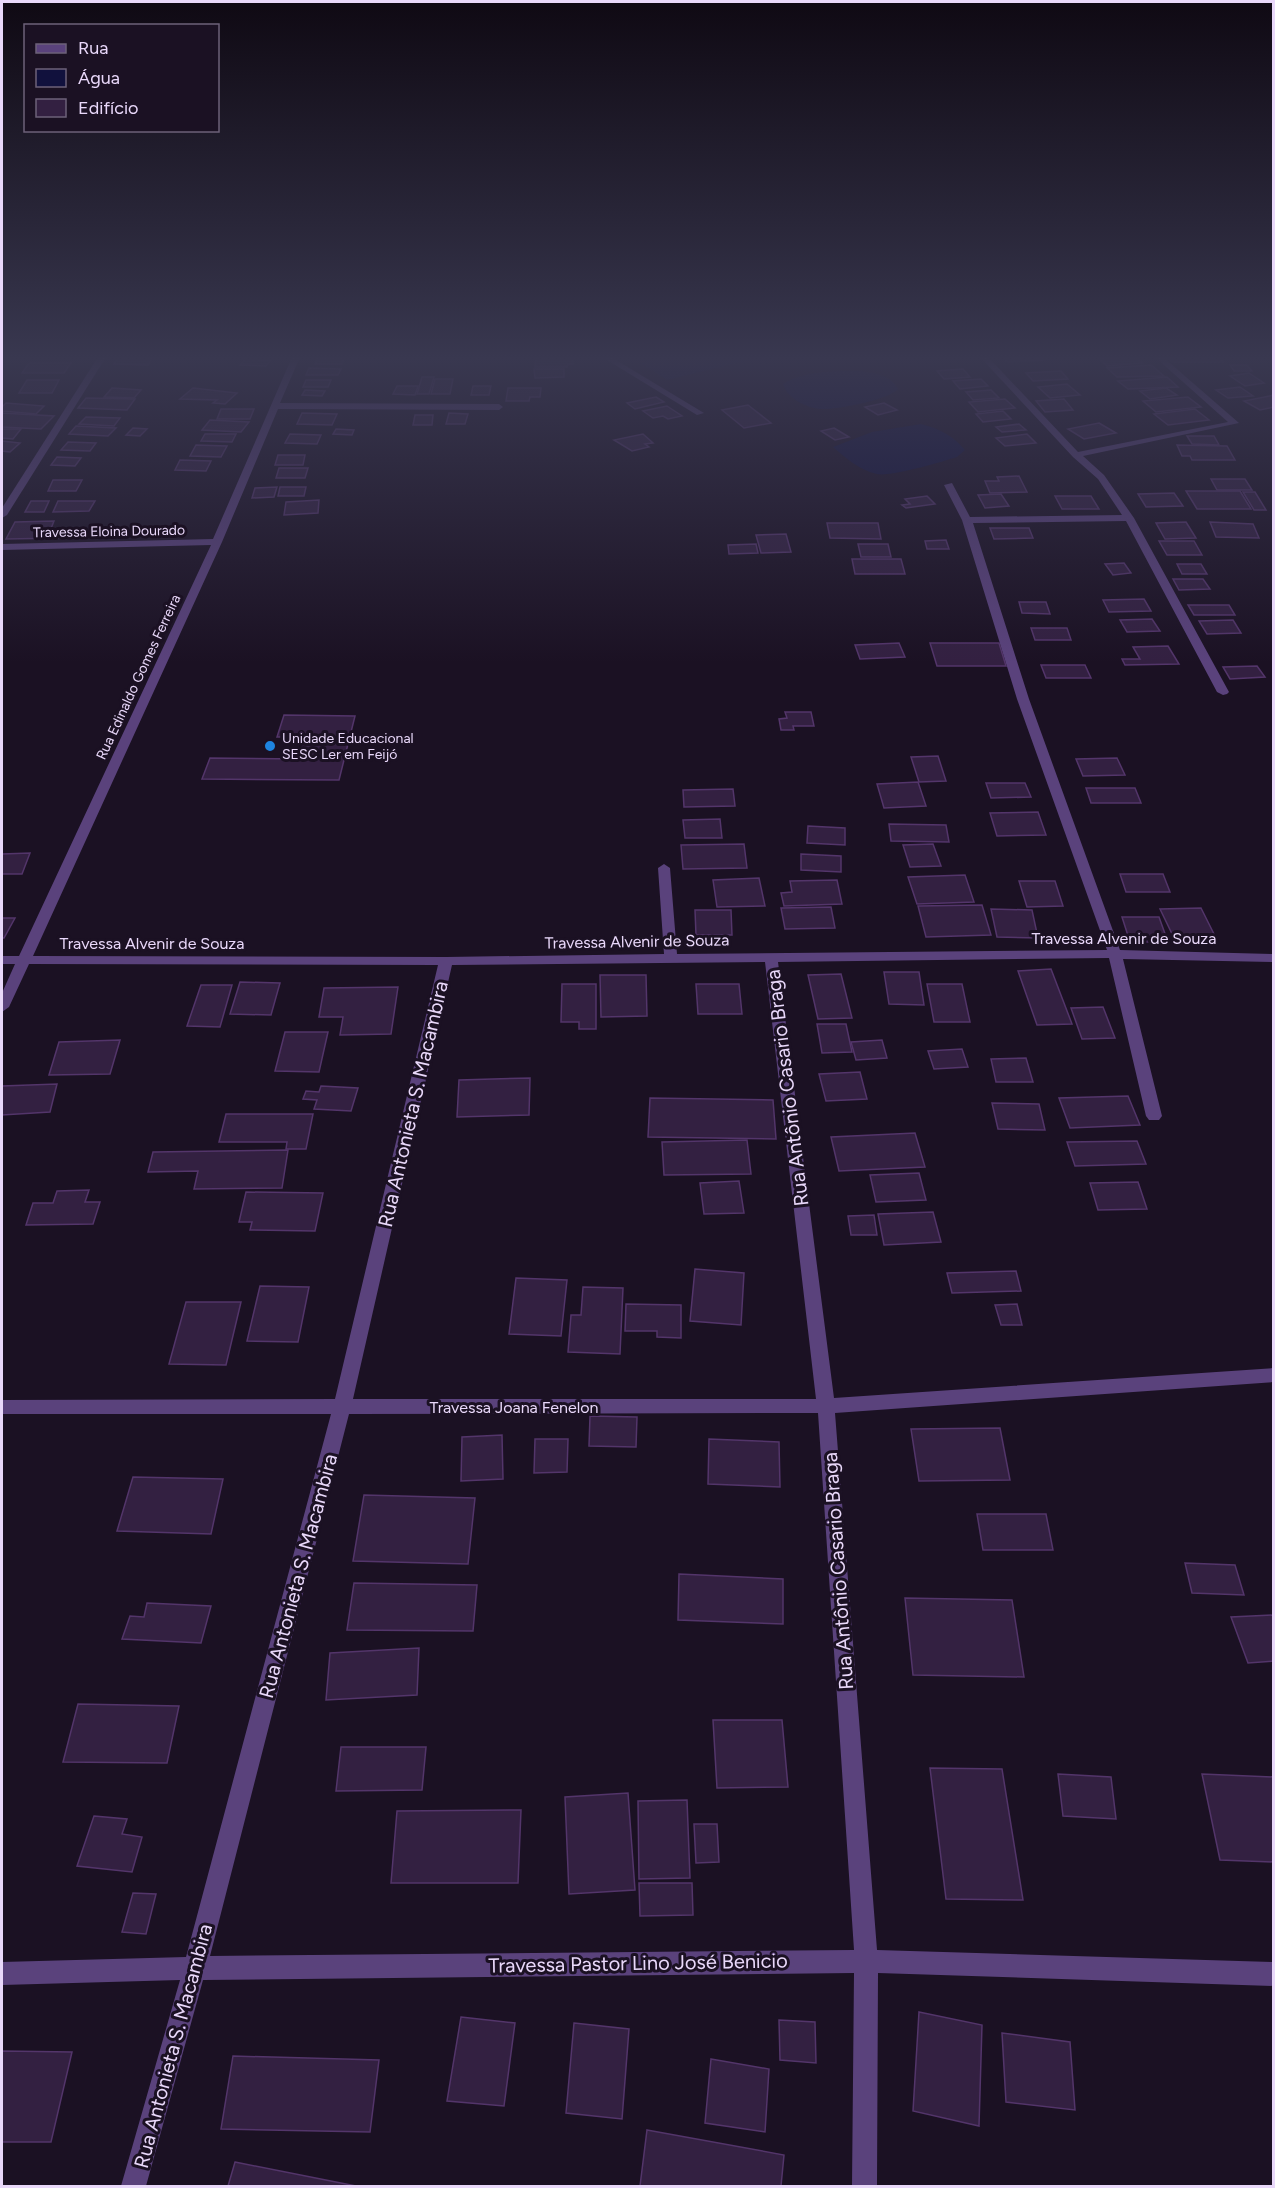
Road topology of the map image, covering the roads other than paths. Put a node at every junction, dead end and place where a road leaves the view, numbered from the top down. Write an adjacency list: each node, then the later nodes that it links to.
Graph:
1 (37, 459): 5 (street)
2 (253, 459): 8 (street, Rua Edinaldo Gomes Ferreira)
3 (1081, 459): 6 (street)
4 (949, 485): 7 (street)
5 (2, 515)
6 (1129, 518): 7 (street); 10 (street)
7 (968, 520): 12 (street)
8 (217, 542): 9 (street, Travessa Eloina Dourado); 17 (street, Rua Edinaldo Gomes Ferreira)
9 (2, 547)
10 (1223, 692)
11 (664, 868): 15 (street)
12 (1115, 954): 13 (street, Travessa Alvenir de Souza); 14 (street, Travessa Alvenir de Souza); 20 (street)
13 (771, 958): 15 (street, Travessa Alvenir de Souza); 22 (street, Rua Antônio Casario Braga)
14 (1274, 958)
15 (670, 959): 18 (street, Travessa Alvenir de Souza)
16 (2, 960): 17 (street, Travessa Alvenir de Souza)
17 (24, 960): 18 (street, Travessa Alvenir de Souza); 19 (street, Rua Edinaldo Gomes Ferreira)
18 (446, 961): 24 (street, Rua Antonieta S. Macambira)
19 (2, 1007)
20 (1155, 1116)
21 (1274, 1375): 22 (street, Travessa Joana Fenelon)
22 (826, 1406): 24 (street, Travessa Joana Fenelon); 25 (street, Rua Antônio Casario Braga)
23 (2, 1407): 24 (street, Travessa Joana Fenelon)
24 (342, 1408): 26 (street, Rua Antonieta S. Macambira)
25 (866, 1961): 26 (street, Travessa Pastor Lino José Benicio); 28 (street, Travessa Pastor Lino José Benicio); 30 (street, Rua Antônio Casario Braga)
26 (195, 1968): 27 (street, Travessa Pastor Lino José Benicio); 29 (street, Rua Antonieta S. Macambira)
27 (2, 1974)
28 (1274, 1974)
29 (134, 2187)
30 (865, 2187)

